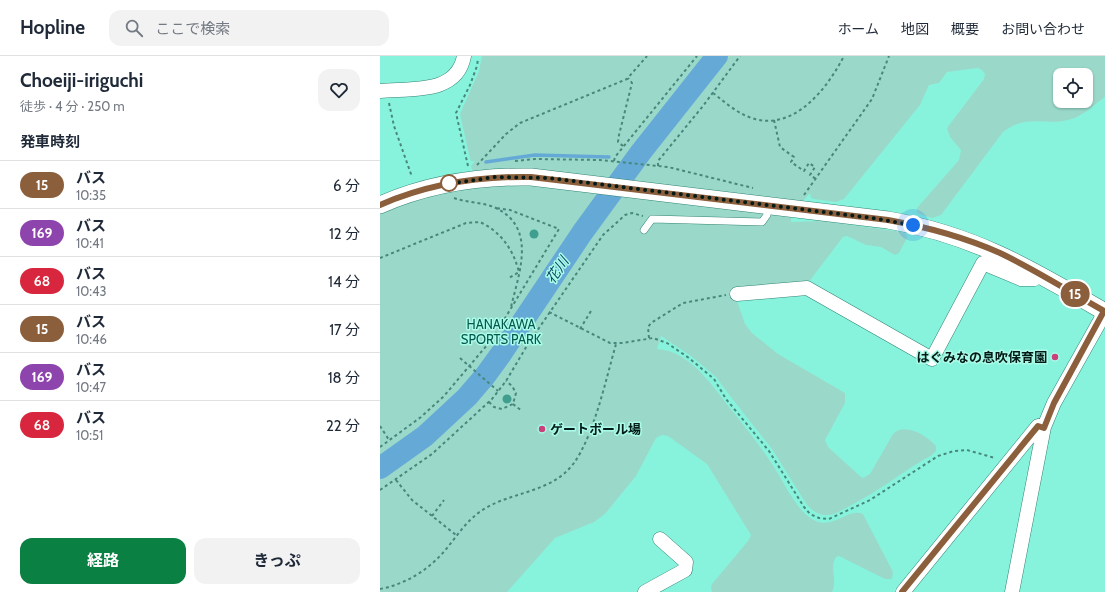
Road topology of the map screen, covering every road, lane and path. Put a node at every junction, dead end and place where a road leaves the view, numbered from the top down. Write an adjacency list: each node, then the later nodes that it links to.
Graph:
1 (464, 56): 10 (street)
2 (647, 56): 8 (path)
3 (697, 56): 12 (path)
4 (740, 56): 9 (path)
5 (844, 56): 11 (path)
6 (889, 56): 18 (path)
7 (477, 66): 17 (path)
8 (628, 78): 12 (path); 16 (path)
9 (713, 93): 11 (path); 15 (path)
10 (384, 94): 19 (path)
11 (774, 120): 18 (path)
12 (623, 146): 13 (path)
13 (615, 161): 14 (path); 15 (path)
14 (508, 162)
15 (658, 166): 20 (path)
16 (473, 169)
17 (469, 173)
18 (816, 179): 25 (path)
19 (414, 181)
20 (758, 189)
21 (466, 201): 24 (path)
22 (380, 205): 23 (street)
23 (768, 205): 25 (street); 26 (lane)
24 (496, 208): 29 (path); 33 (path)
25 (800, 209): 30 (street)
26 (652, 219): 27 (lane); 36 (path)
27 (644, 230)
28 (380, 258): 29 (path)
29 (519, 272): 31 (path); 33 (path)
30 (1038, 273): 32 (street); 35 (street)
31 (509, 278)
32 (737, 294): 38 (path)
33 (510, 310): 41 (path)
34 (591, 311): 37 (path)
35 (1105, 311): 48 (street)
36 (550, 312): 37 (path); 42 (path)
37 (579, 329): 39 (path)
38 (649, 338): 39 (path); 51 (path)
39 (616, 344): 56 (path)
40 (460, 358): 41 (path)
41 (468, 365): 43 (path); 49 (path)
42 (506, 381): 43 (path); 45 (path)
43 (499, 391): 44 (path)
44 (489, 402): 45 (path); 52 (path)
45 (513, 404): 46 (path)
46 (522, 412)
47 (380, 426): 49 (path)
48 (1044, 428): 51 (street); 61 (street)
49 (389, 440): 50 (path)
50 (380, 447)
51 (1005, 465): 60 (street)
52 (396, 480): 53 (path); 55 (path)
53 (380, 490)
54 (444, 500): 55 (path)
55 (432, 516): 56 (path)
56 (456, 535): 58 (path)
57 (660, 540): 59 (street)
58 (380, 589)
59 (645, 592)
60 (902, 592)
61 (1012, 592)

